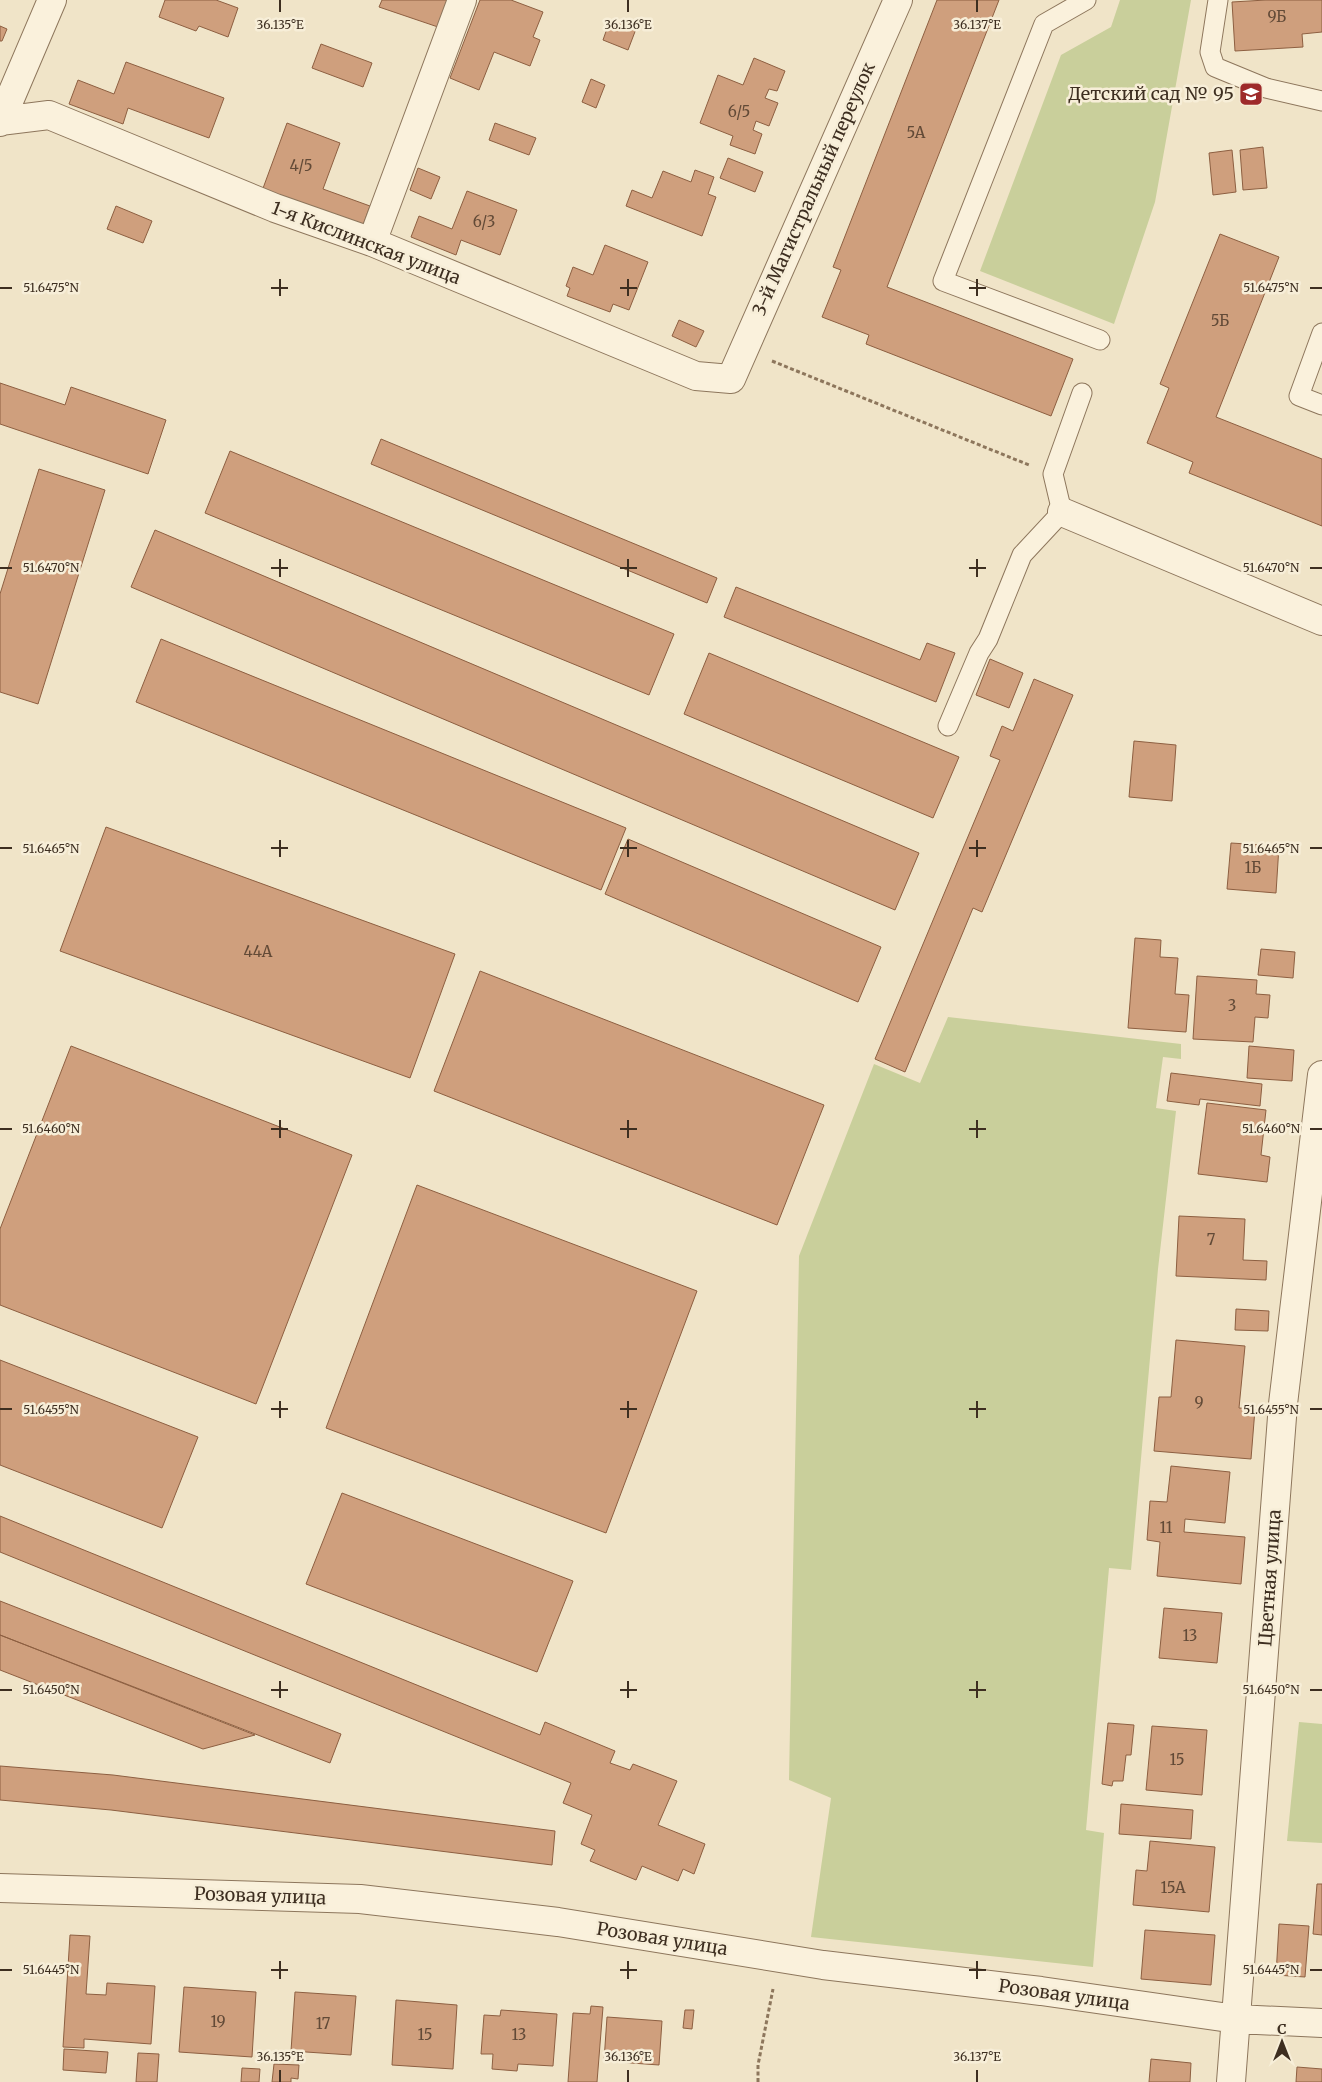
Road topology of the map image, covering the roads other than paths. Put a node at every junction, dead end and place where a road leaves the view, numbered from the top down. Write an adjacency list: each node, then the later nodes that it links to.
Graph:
1 (52, 0): 7 (street)
2 (462, 0): 8 (street)
3 (898, 0): 11 (street, 3-й Магистральный переулок)
4 (1086, 0): 10 (lane)
5 (1218, 0): 6 (lane)
6 (1322, 101)
7 (0, 122): 8 (street, 1-я Кислинская улица)
8 (372, 242): 11 (street, 1-я Кислинская улица)
9 (1322, 333): 13 (lane)
10 (1100, 340)
11 (731, 379)
12 (1082, 392): 14 (lane)
13 (1322, 406)
14 (1062, 512): 15 (street); 16 (lane)
15 (1322, 621)
16 (948, 726)
17 (1322, 1075): 19 (street, Цветная улица)
18 (0, 1888): 19 (street, Розовая улица)
19 (1236, 2019): 20 (street, Розовая улица); 21 (street, Цветная улица)
20 (1322, 2024)
21 (1231, 2082)

